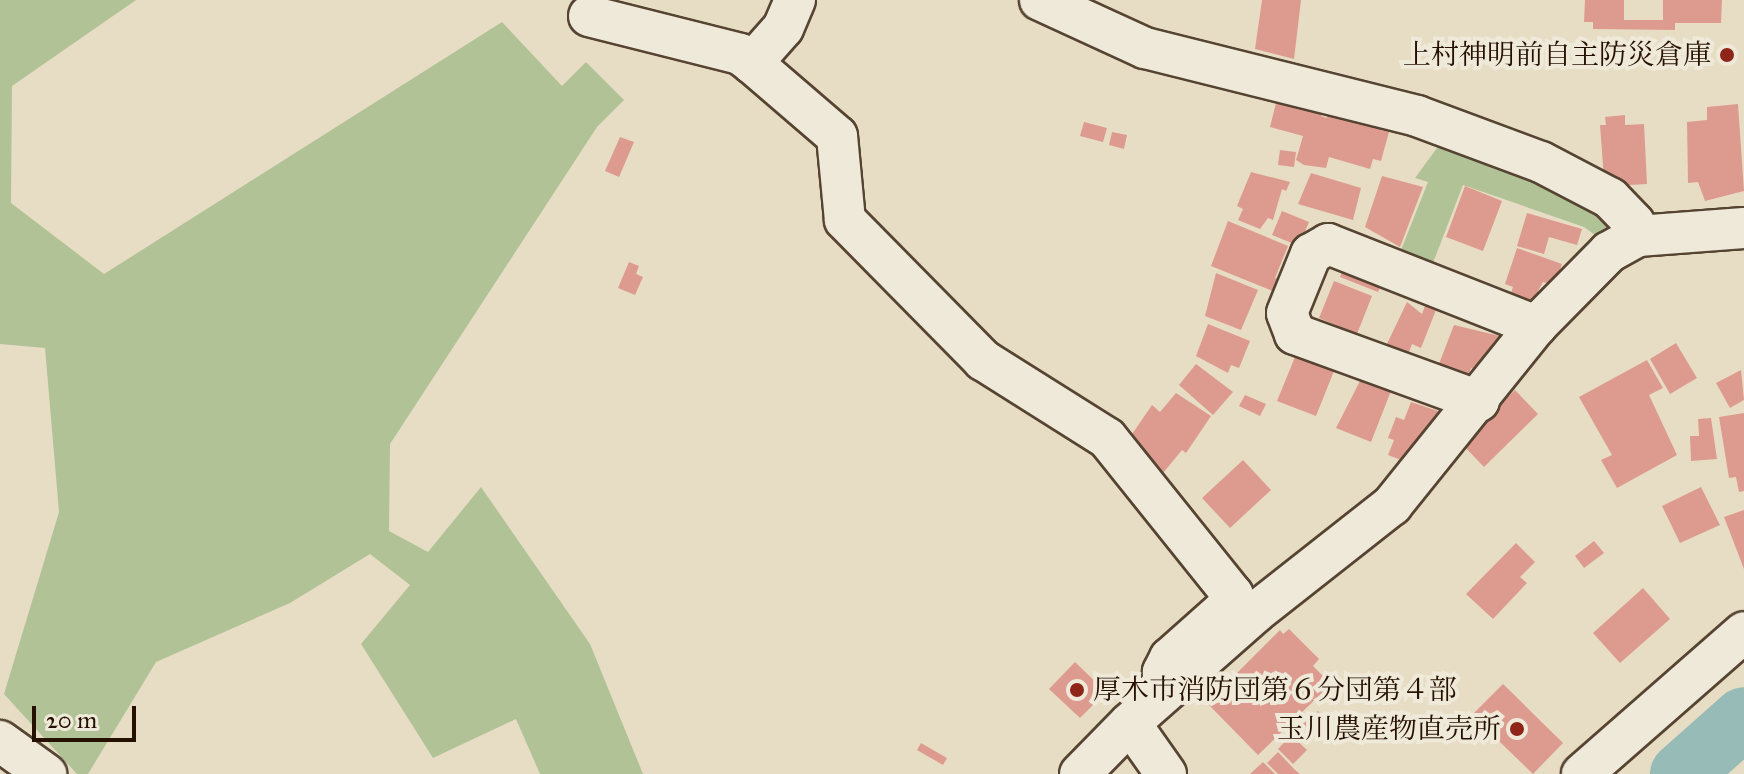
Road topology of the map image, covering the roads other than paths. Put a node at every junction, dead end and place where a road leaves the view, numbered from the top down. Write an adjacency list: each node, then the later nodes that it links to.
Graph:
1 (795, 0): 4 (street)
2 (1040, 0): 6 (street)
3 (589, 16): 4 (street)
4 (752, 63): 10 (street)
5 (1744, 228): 6 (street)
6 (1638, 236): 7 (street)
7 (1536, 326): 8 (street); 8 (street)
8 (1479, 401): 10 (street)
9 (1744, 632): 16 (street)
10 (1170, 686): 11 (street)
11 (1130, 723): 14 (street); 15 (street)
12 (0, 741): 13 (street)
13 (46, 774)
14 (1080, 774)
15 (1166, 774)
16 (1582, 774)

